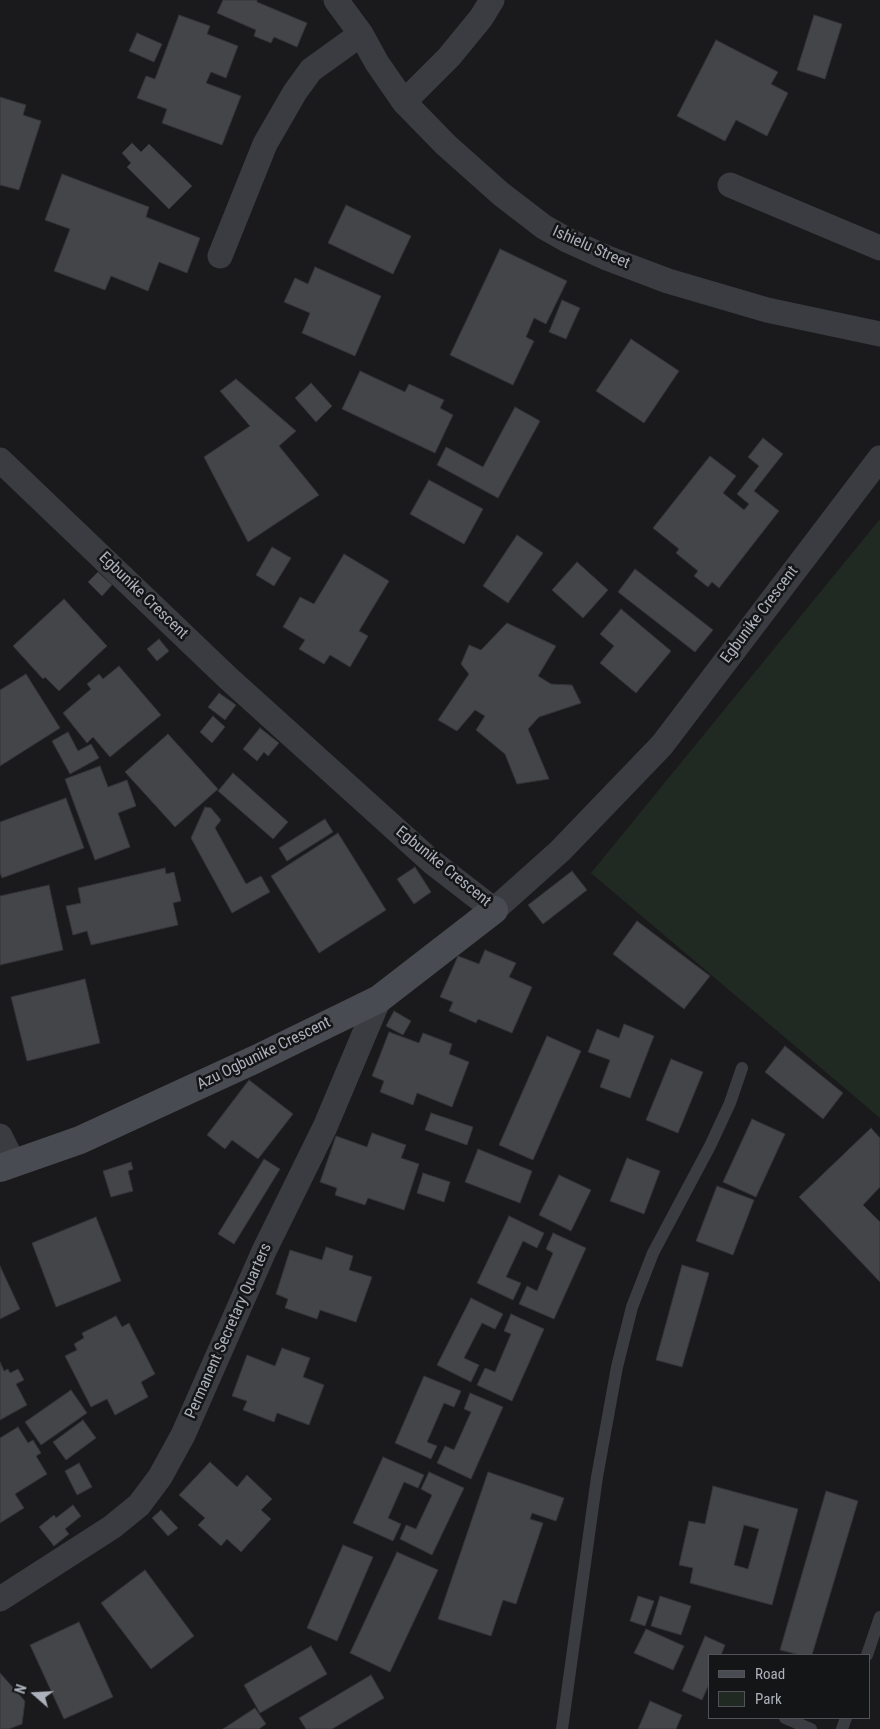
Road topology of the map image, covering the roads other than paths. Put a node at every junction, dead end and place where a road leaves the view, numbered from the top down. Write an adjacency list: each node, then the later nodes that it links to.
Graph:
1 (336, 0): 3 (street, Ishielu Street)
2 (492, 0): 4 (street)
3 (361, 34): 4 (street, Ishielu Street); 7 (street)
4 (404, 102): 8 (street, Ishielu Street)
5 (730, 185): 6 (street)
6 (880, 248)
7 (220, 256)
8 (880, 334)
9 (880, 458): 11 (street, Egbunike Crescent)
10 (0, 460): 11 (street, Egbunike Crescent)
11 (494, 910): 12 (street, Azu Ogbunike Crescent)
12 (379, 999): 15 (street, Azu Ogbunike Crescent); 16 (street, Permanent Secretary Quarters)
13 (742, 1068): 20 (lane)
14 (0, 1136): 15 (street, Azu Ogbunike Crescent)
15 (7, 1166)
16 (0, 1599)
17 (880, 1617): 18 (lane)
18 (867, 1654)
19 (787, 1719): 21 (lane)
20 (562, 1729)
21 (811, 1729)

